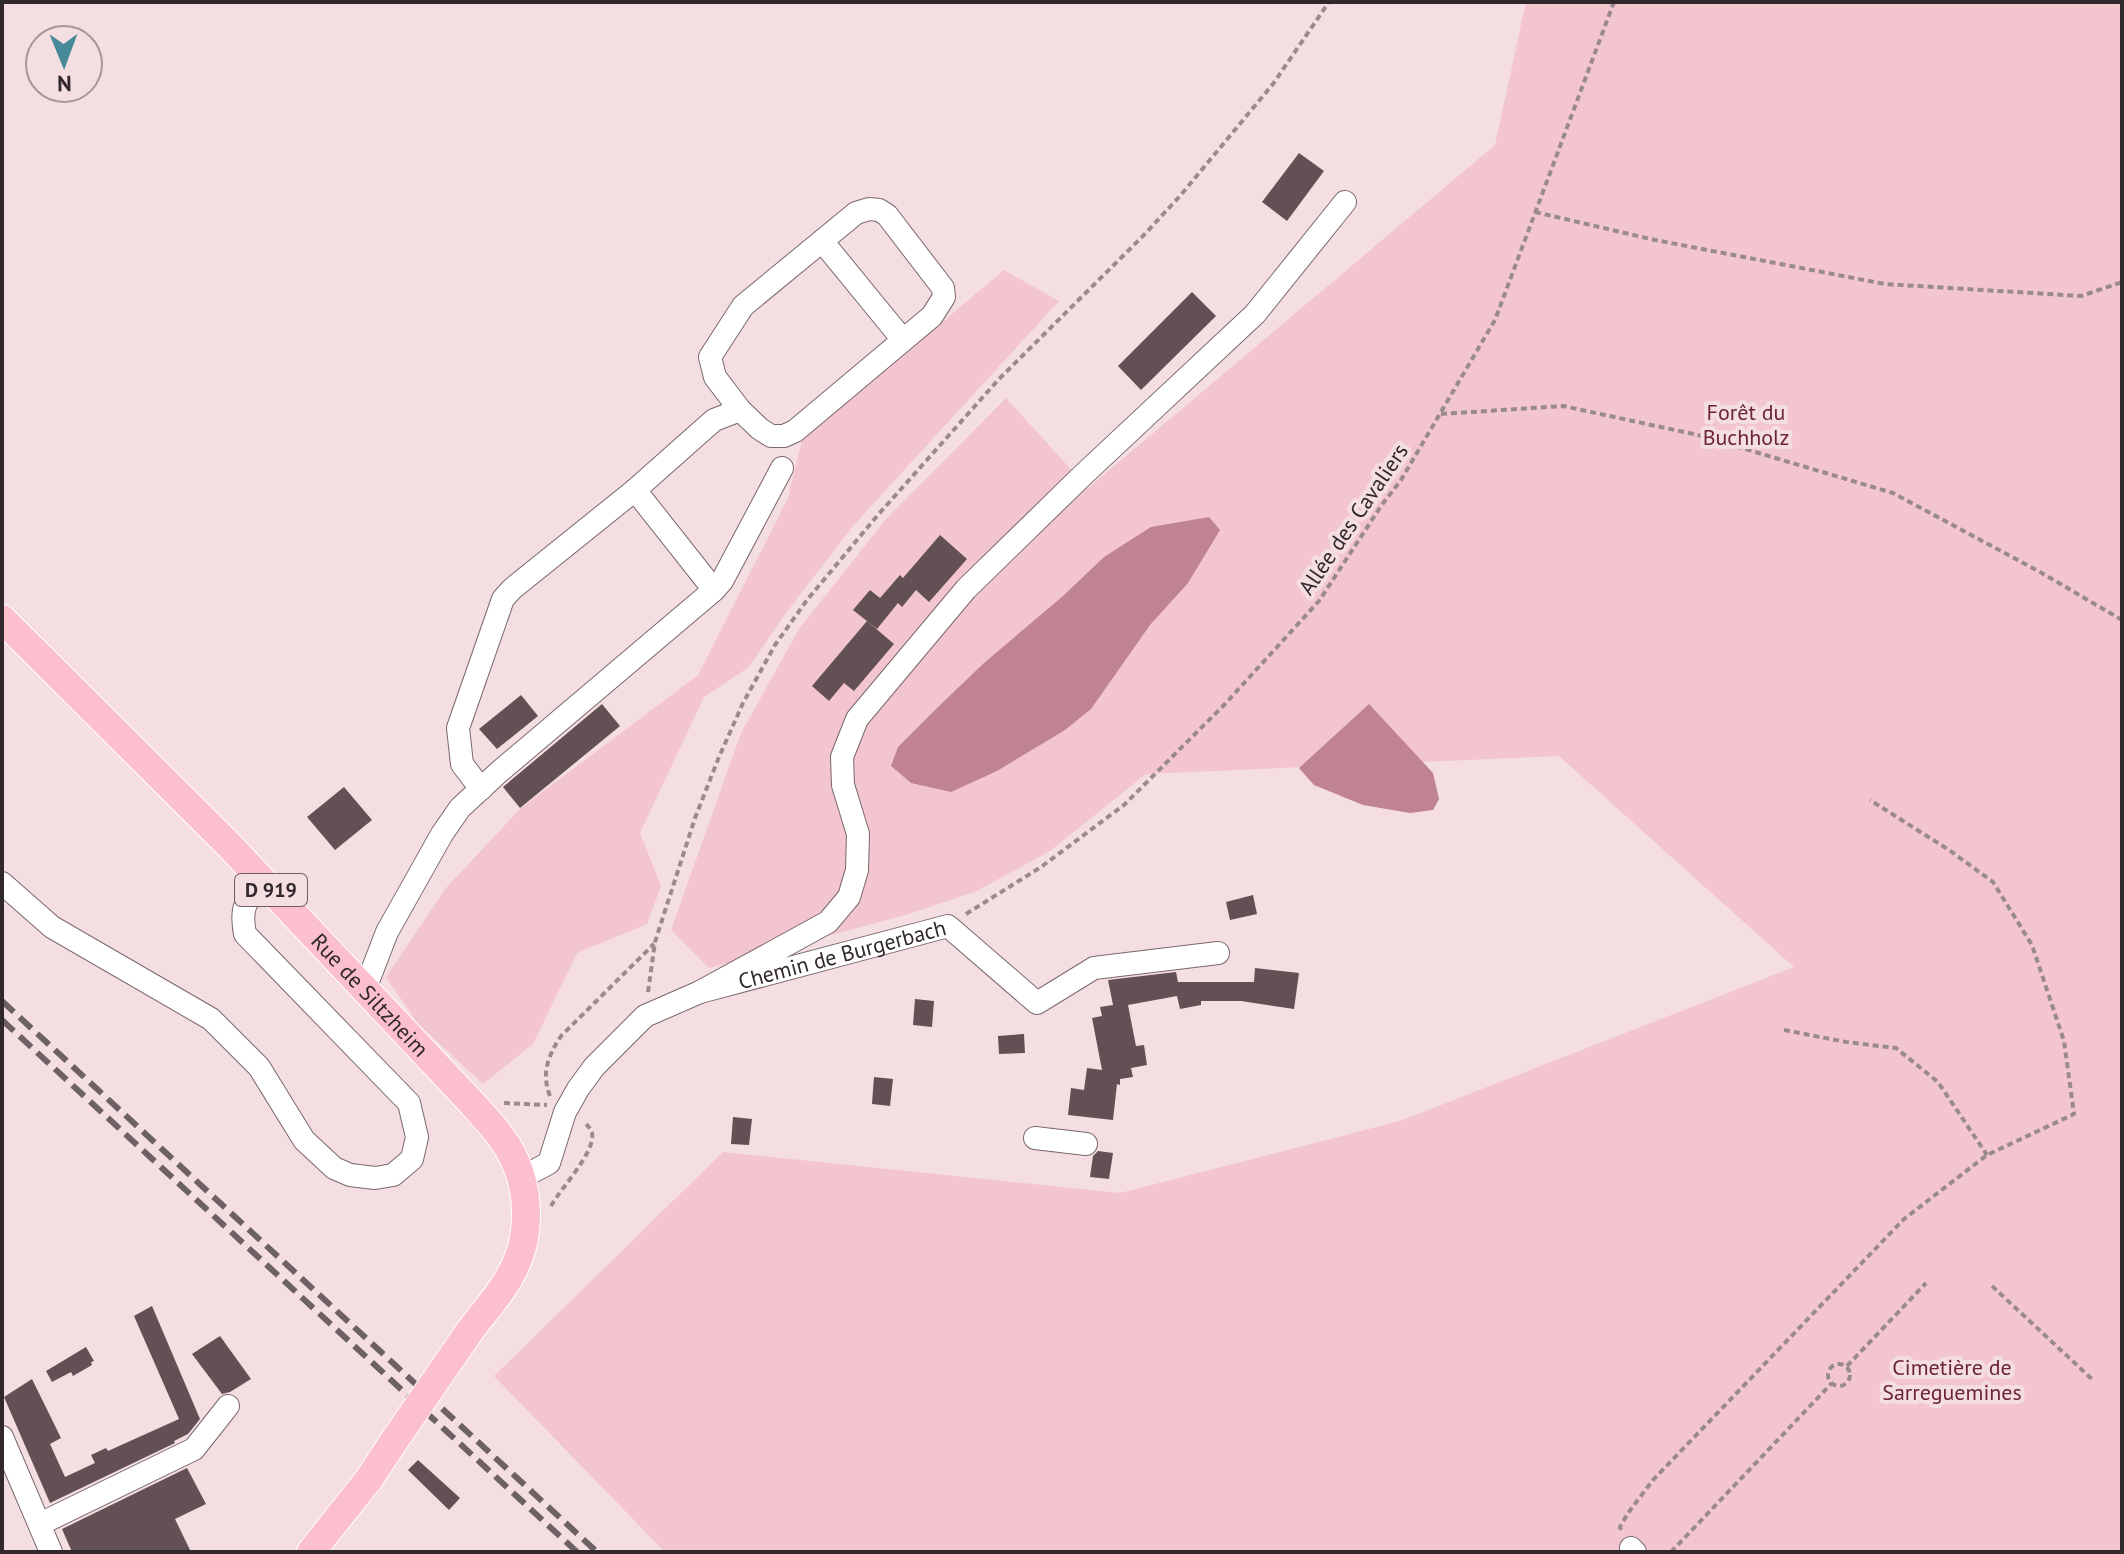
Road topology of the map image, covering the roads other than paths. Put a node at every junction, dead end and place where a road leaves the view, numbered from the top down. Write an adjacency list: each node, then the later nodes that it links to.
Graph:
1 (1345, 202): 14 (street)
2 (822, 241): 3 (street); 3 (street); 4 (street)
3 (903, 340): 4 (street)
4 (740, 410): 6 (street)
5 (782, 468): 7 (street)
6 (635, 490): 7 (street); 9 (street)
7 (714, 590): 9 (street)
8 (2, 619): 10 (main road, Rue de Siltzheim / D 919)
9 (481, 789): 13 (street)
10 (263, 882): 11 (street); 13 (main road, Rue de Siltzheim / D 919)
11 (2, 883)
12 (1218, 953): 14 (street, Chemin de Burgerbach)
13 (365, 989): 17 (main road, Rue de Siltzheim / D 919)
14 (700, 992): 17 (street, Chemin de Burgerbach)
15 (1035, 1138): 16 (street)
16 (1086, 1144)
17 (521, 1178): 22 (main road, D 919, bridge)
18 (228, 1406): 20 (street)
19 (2, 1437): 20 (street)
20 (40, 1524): 21 (street)
21 (51, 1552)
22 (311, 1552)

